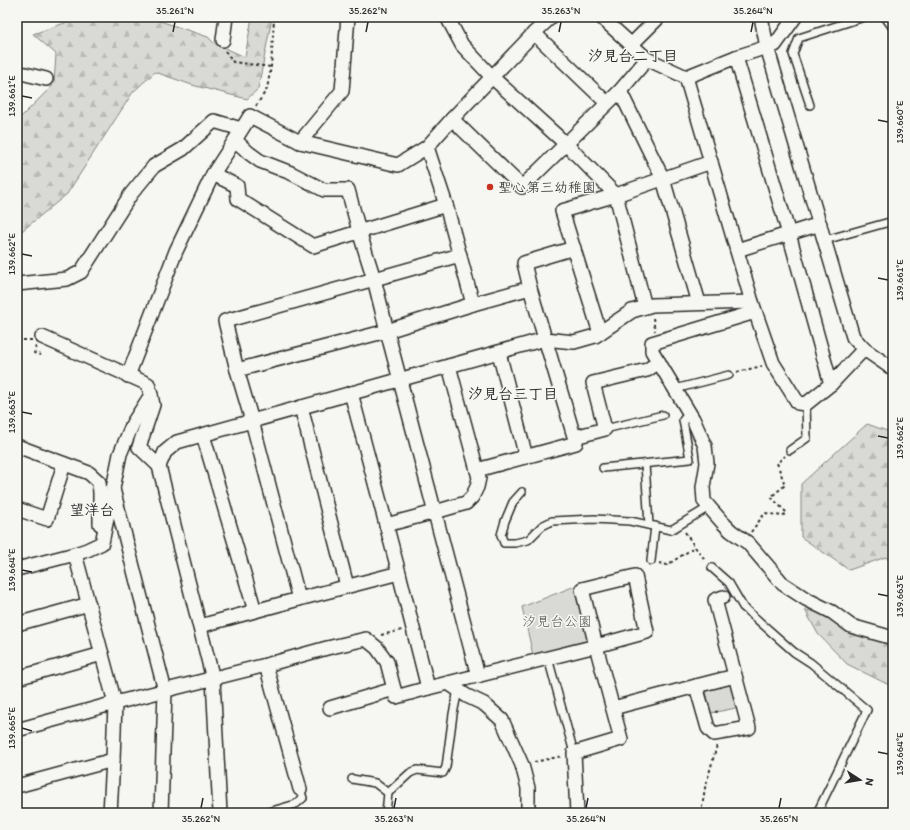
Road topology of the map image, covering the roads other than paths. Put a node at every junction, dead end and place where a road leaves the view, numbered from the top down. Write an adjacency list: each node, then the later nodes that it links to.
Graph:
1 (226, 17): 13 (street)
2 (348, 17): 27 (street)
3 (447, 17): 20 (street)
4 (551, 17): 12 (street)
5 (601, 17): 14 (street)
6 (659, 17): 14 (street)
7 (760, 17): 15 (street)
8 (795, 17): 15 (street)
9 (864, 17): 24 (lane)
10 (884, 17): 11 (lane)
11 (893, 28)
12 (534, 33): 20 (street); 23 (street)
13 (224, 40)
14 (631, 45): 17 (street)
15 (767, 47): 16 (street); 36 (street)
16 (736, 57): 19 (street); 38 (street)
17 (647, 59): 19 (street); 22 (street)
18 (17, 72): 21 (street)
19 (686, 77): 30 (street)
20 (493, 78): 25 (street); 28 (street)
21 (46, 79)
22 (620, 91): 23 (street); 32 (street)
23 (607, 103): 28 (street)
24 (810, 105)
25 (452, 119): 28 (street); 29 (street)
26 (238, 134): 27 (street); 31 (street); 37 (street); 44 (street)
27 (300, 142): 29 (street)
28 (566, 144): 33 (street)
29 (428, 147): 34 (street)
30 (711, 162): 32 (street); 41 (street)
31 (212, 174): 37 (street); 61 (street)
32 (662, 179): 33 (street); 46 (street)
33 (616, 195): 40 (street); 49 (street)
34 (446, 205): 37 (street); 42 (street)
35 (893, 222): 39 (lane)
36 (820, 224): 38 (street); 39 (street)
37 (359, 231): 43 (street)
38 (789, 234): 41 (street); 63 (street)
39 (825, 240): 54 (street)
40 (574, 248): 45 (street); 51 (street)
41 (737, 250): 48 (street)
42 (460, 255): 43 (street); 47 (street)
43 (374, 279): 50 (street); 59 (street)
44 (17, 284)
45 (530, 288): 47 (street); 53 (street)
46 (699, 303): 48 (street); 49 (street)
47 (473, 304): 50 (street)
48 (754, 307): 56 (street); 67 (street)
49 (649, 311): 51 (street)
50 (387, 331): 59 (street); 62 (street)
51 (600, 333): 53 (street)
52 (40, 338): 61 (street)
53 (545, 339): 55 (street); 74 (street)
54 (864, 349): 58 (street); 63 (street)
55 (499, 353): 57 (street); 77 (street)
56 (659, 362): 64 (street); 72 (street)
57 (449, 366): 62 (street); 82 (street)
58 (893, 369)
59 (237, 370): 71 (street)
60 (729, 375): 64 (lane)
61 (128, 376): 66 (street)
62 (400, 380): 65 (street); 87 (street)
63 (831, 384): 67 (street)
64 (675, 389): 69 (street)
65 (351, 393): 68 (street); 88 (street)
66 (151, 395): 80 (street); 83 (street)
67 (806, 404): 76 (lane)
68 (301, 408): 71 (street); 96 (street)
69 (689, 413): 79 (lane); 85 (street)
70 (663, 415): 72 (lane)
71 (252, 421): 73 (street); 98 (street)
72 (605, 429): 74 (street)
73 (203, 435): 80 (street); 100 (street)
74 (574, 438): 77 (street)
75 (17, 447): 78 (street)
76 (790, 450)
77 (526, 457): 82 (street)
78 (64, 464): 86 (street); 90 (street)
79 (645, 464): 81 (lane); 89 (lane)
80 (159, 466): 102 (street)
81 (603, 468)
82 (477, 470): 87 (street)
83 (112, 489): 90 (street); 116 (street)
84 (522, 492): 89 (lane)
85 (709, 506): 89 (lane); 103 (street)
86 (17, 509)
87 (435, 512): 88 (street); 108 (street)
88 (386, 525): 95 (street)
89 (652, 526): 92 (lane)
90 (104, 536): 91 (street)
91 (75, 554): 94 (street); 99 (street)
92 (651, 561)
93 (712, 568): 134 (lane)
94 (17, 569)
95 (399, 572): 96 (street); 114 (street)
96 (347, 586): 98 (street)
97 (723, 597): 109 (street)
98 (299, 599): 100 (street)
99 (89, 604): 101 (street); 105 (street)
100 (255, 611): 102 (street)
101 (17, 624)
102 (200, 626): 111 (street)
103 (893, 638)
104 (596, 646): 104 (street); 106 (street); 119 (street)
105 (102, 654): 110 (street); 117 (street)
106 (548, 658): 108 (street); 121 (lane)
107 (266, 665): 111 (street); 115 (street); 125 (street)
108 (478, 676): 113 (street)
109 (735, 676): 112 (street); 112 (street)
110 (17, 678)
111 (213, 679): 116 (street); 129 (street)
112 (696, 686): 119 (street)
113 (453, 687): 114 (street); 126 (lane); 132 (street)
114 (428, 688): 115 (street)
115 (394, 689): 118 (street)
116 (165, 691): 117 (street); 128 (street)
117 (115, 703): 120 (street); 122 (street)
118 (330, 708)
119 (613, 708): 121 (street)
120 (17, 730)
121 (574, 753): 133 (street)
122 (113, 760): 124 (street); 127 (street)
123 (352, 779): 126 (lane)
124 (17, 786)
125 (300, 789): 130 (lane)
126 (388, 793): 131 (lane)
127 (110, 813)
128 (161, 813)
129 (220, 813)
130 (265, 813)
131 (386, 813)
132 (528, 813)
133 (577, 813)
134 (818, 813)

